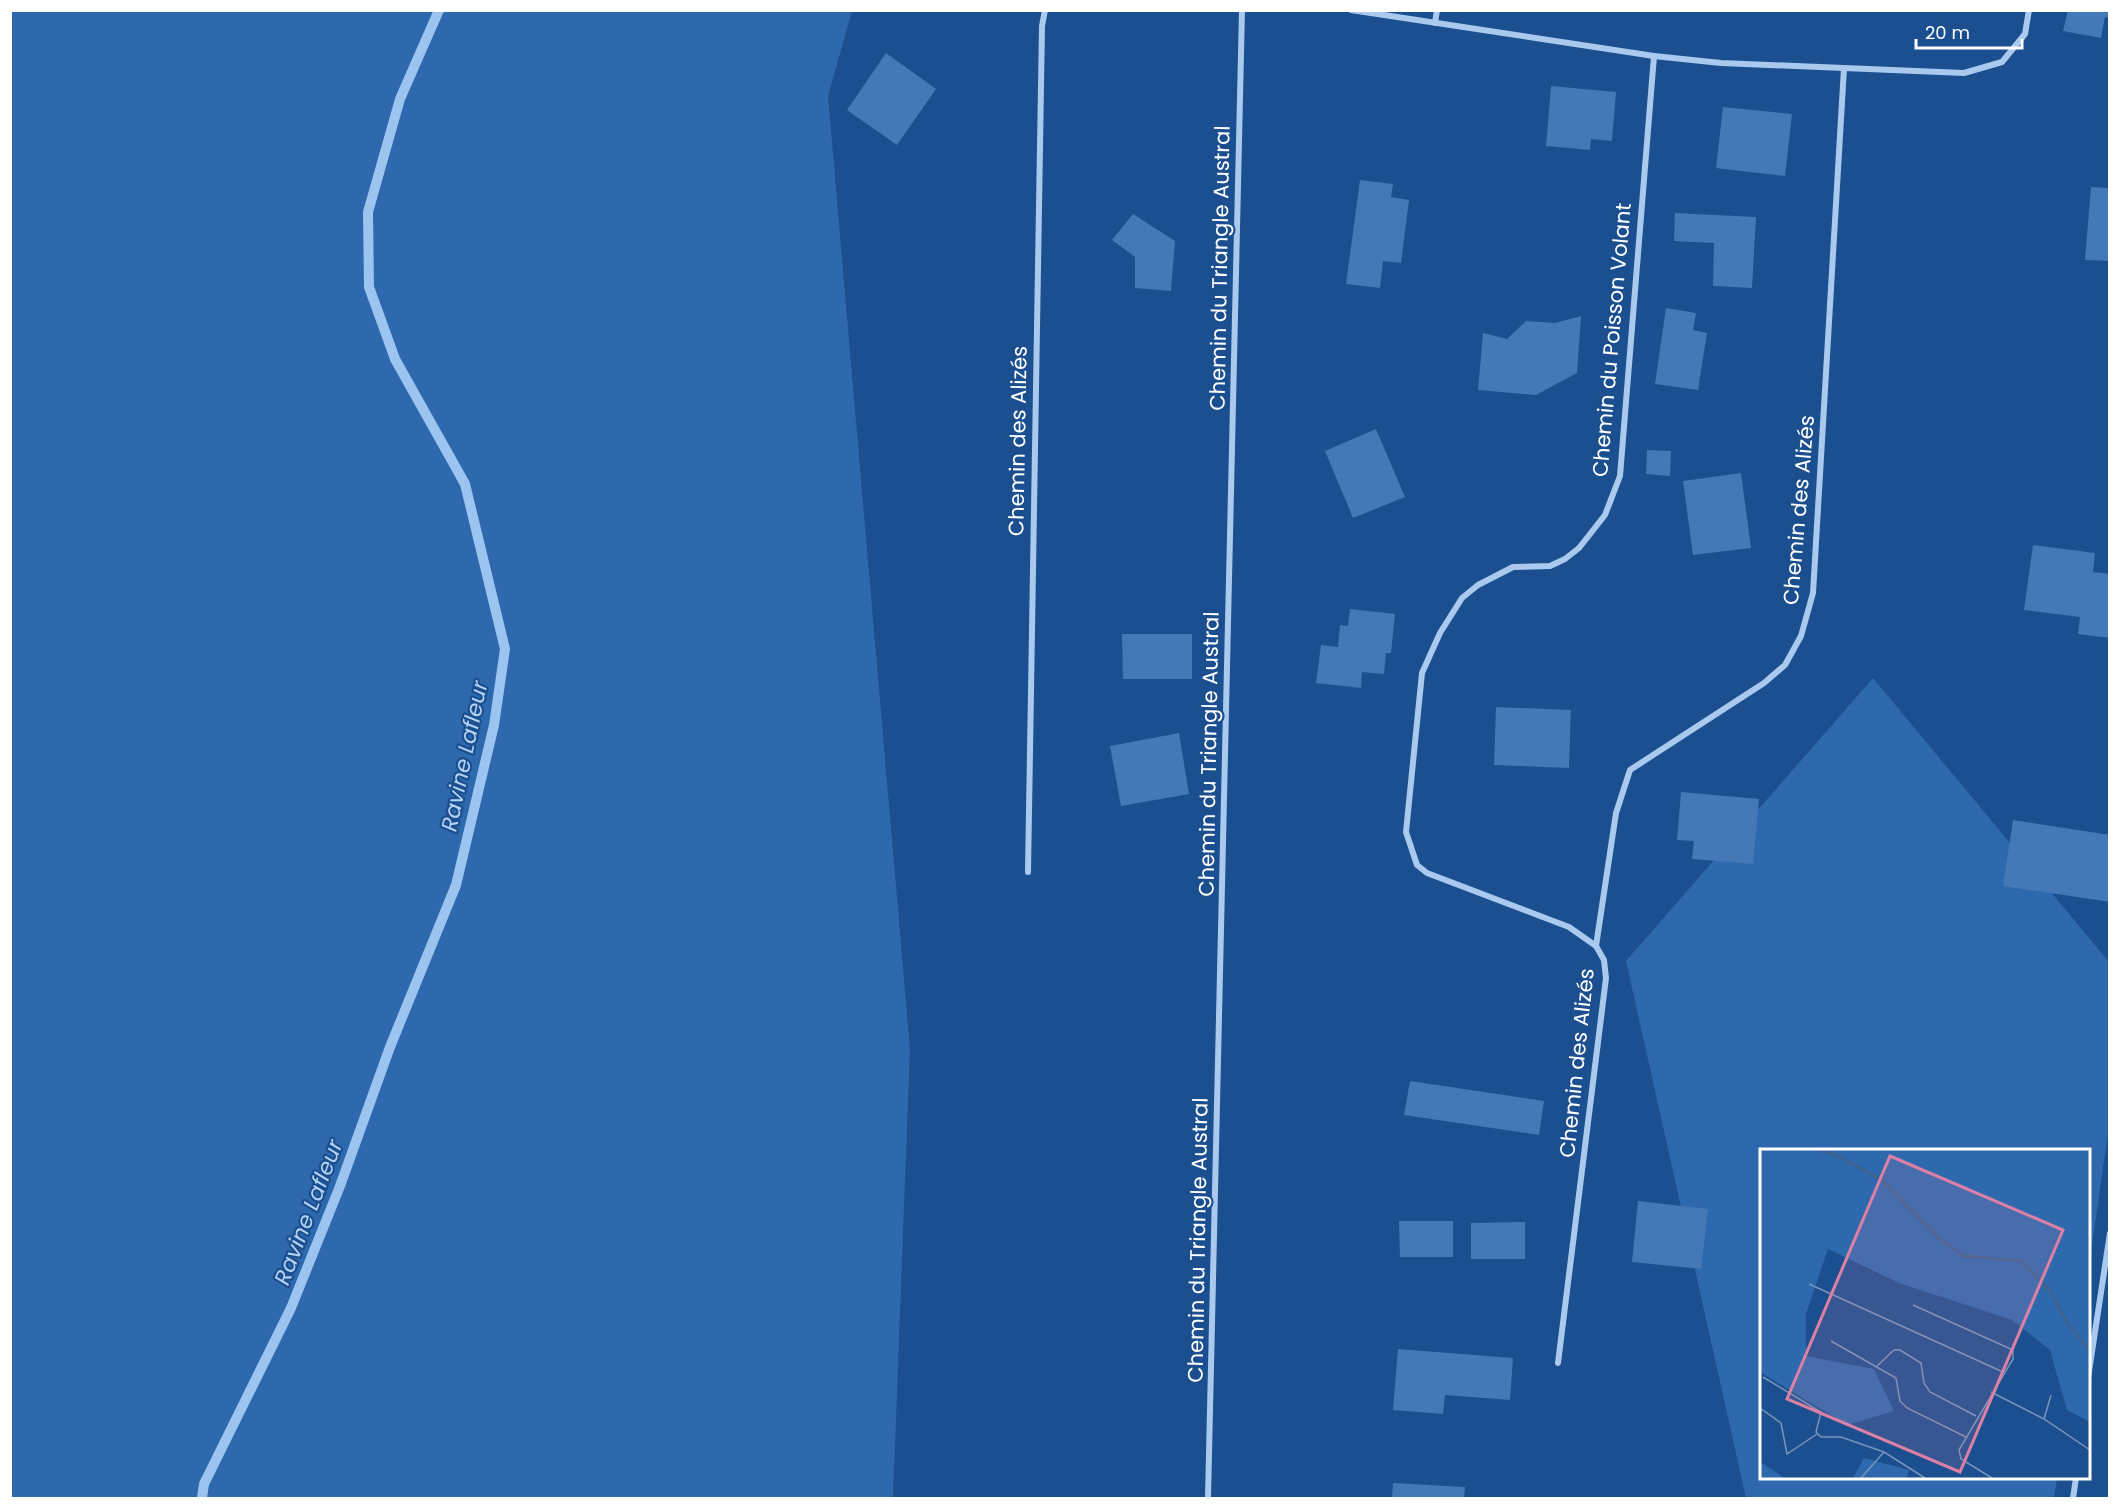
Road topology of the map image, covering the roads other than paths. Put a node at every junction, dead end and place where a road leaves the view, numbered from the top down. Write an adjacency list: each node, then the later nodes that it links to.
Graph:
1 (1045, 10): 9 (street, Chemin des Alizés)
2 (1242, 10): 15 (street, Chemin du Triangle Austral)
3 (1351, 10): 6 (street)
4 (1437, 10): 6 (street)
5 (2029, 10): 8 (street)
6 (1435, 23): 7 (street)
7 (1654, 56): 8 (street); 10 (street, Chemin du Poisson Volant)
8 (1844, 68): 10 (street, Chemin des Alizés)
9 (1028, 872)
10 (1596, 945): 12 (street, Chemin des Alizés)
11 (2109, 1233): 13 (street)
12 (1558, 1363)
13 (2090, 1364)
14 (2076, 1479): 16 (street)
15 (1208, 1498)
16 (2073, 1498)

